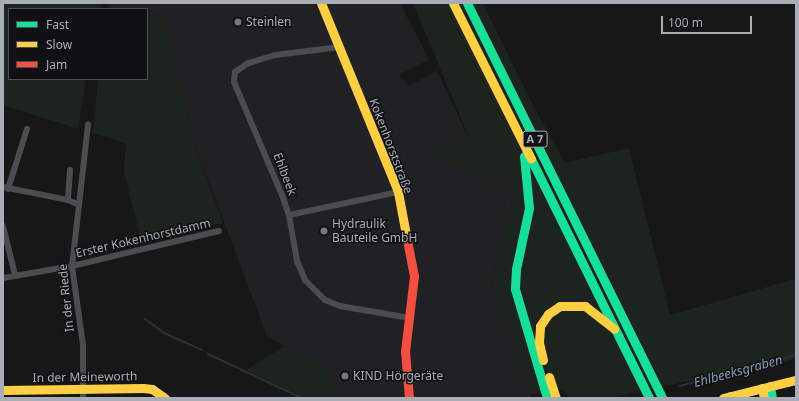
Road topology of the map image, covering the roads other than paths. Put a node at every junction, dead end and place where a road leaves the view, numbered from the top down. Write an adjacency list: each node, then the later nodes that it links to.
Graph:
1 (321, 3): 4 (main road, Kokenhorststraße)
2 (453, 3): 7 (main road, A 7)
3 (467, 3): 31 (main road, A 7)
4 (340, 47): 10 (main road, Kokenhorststraße); 13 (street, Ehlbeek)
5 (88, 126): 12 (street, In der Riede)
6 (27, 129): 9 (street)
7 (523, 147): 20 (main road, A 7); 28 (main road)
8 (70, 170): 11 (street)
9 (6, 188): 11 (street)
10 (398, 192): 13 (street); 19 (main road, Kokenhorststraße)
11 (68, 200): 12 (street)
12 (79, 205): 16 (street, In der Riede)
13 (289, 216): 19 (street, Ehlbeek)
14 (3, 226): 17 (street)
15 (219, 231): 16 (street, Erster Kokenhorstdamm)
16 (72, 266): 17 (street, Erster Kokenhorstdamm); 24 (street, In der Riede)
17 (15, 275): 18 (street, Erster Kokenhorstdamm)
18 (3, 278)
19 (410, 318): 27 (main road, Kokenhorststraße)
20 (616, 331): 29 (main road); 30 (main road, A 7)
21 (796, 380): 22 (main road)
22 (766, 388): 25 (main road); 33 (main road); 34 (main road)
23 (3, 390): 24 (main road, In der Meineworth)
24 (83, 393): 26 (main road, In der Meineworth)
25 (727, 397): 32 (main road)
26 (165, 398)
27 (410, 398)
28 (547, 398)
29 (556, 398)
30 (649, 398)
31 (662, 398)
32 (744, 398)
33 (764, 398)
34 (772, 398)

